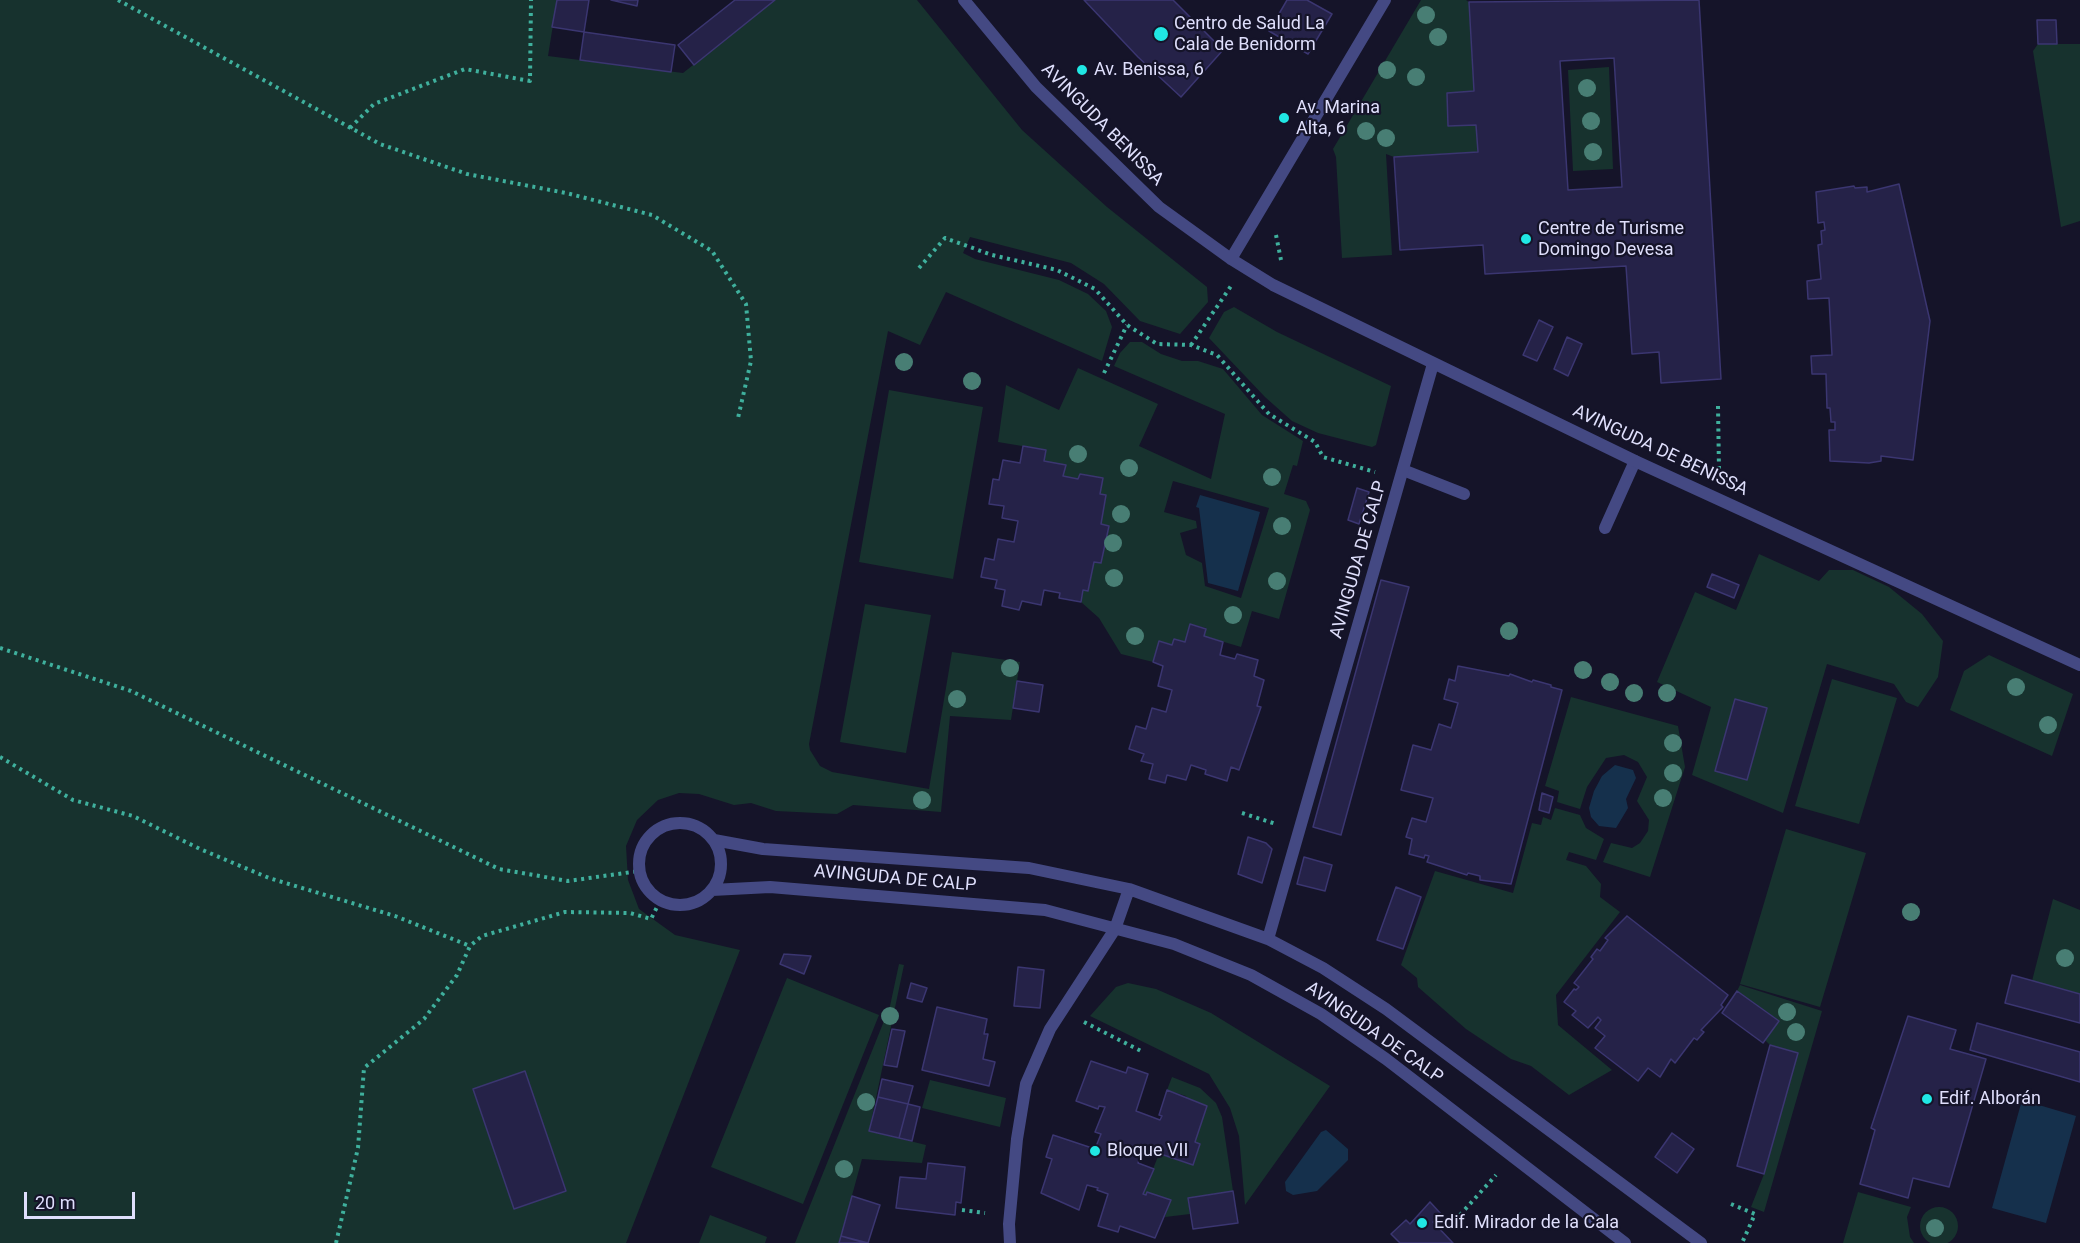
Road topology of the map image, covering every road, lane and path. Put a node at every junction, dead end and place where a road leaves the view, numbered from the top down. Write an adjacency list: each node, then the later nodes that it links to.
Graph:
1 (118, 0): 5 (path)
2 (531, 0): 5 (path)
3 (964, 0): 6 (street, AVINGUDA BENISSA)
4 (1385, 0): 6 (street)
5 (350, 128): 14 (path)
6 (1231, 259): 11 (street, AVINGUDA DE BENISSA)
7 (919, 268): 9 (path)
8 (1223, 298): 10 (path)
9 (1127, 325): 10 (path); 12 (path)
10 (1191, 345): 17 (path)
11 (1433, 364): 15 (street, AVINGUDA DE BENISSA); 16 (street, AVINGUDA DE CALP)
12 (1104, 374)
13 (1718, 406): 19 (path)
14 (738, 418)
15 (1635, 461): 19 (street, AVINGUDA DE BENISSA); 20 (street)
16 (1403, 470): 18 (street); 25 (street, AVINGUDA DE CALP)
17 (1376, 472)
18 (1464, 494)
19 (1719, 499): 22 (street, AVINGUDA DE BENISSA)
20 (1605, 528)
21 (0, 648): 27 (path)
22 (2080, 665)
23 (0, 757): 33 (path)
24 (1242, 813): 25 (path)
25 (1300, 831): 32 (street, AVINGUDA DE CALP)
26 (714, 840): 27 (street); 28 (street); 29 (street, AVINGUDA DE CALP)
27 (639, 871): 30 (street)
28 (712, 890): 30 (street); 31 (street, AVINGUDA DE CALP)
29 (1129, 890): 31 (street); 32 (street, AVINGUDA DE CALP)
30 (660, 901): 33 (path)
31 (1115, 929): 34 (street); 36 (street, AVINGUDA DE CALP)
32 (1268, 939): 42 (street, AVINGUDA DE CALP)
33 (470, 946): 39 (path)
34 (1062, 1010): 35 (path); 40 (street)
35 (1143, 1052)
36 (1513, 1157): 38 (path); 41 (street, AVINGUDA DE CALP)
37 (1731, 1204): 43 (path)
38 (1460, 1215)
39 (336, 1243)
40 (1010, 1243)
41 (1625, 1243)
42 (1701, 1243)
43 (1742, 1243)

